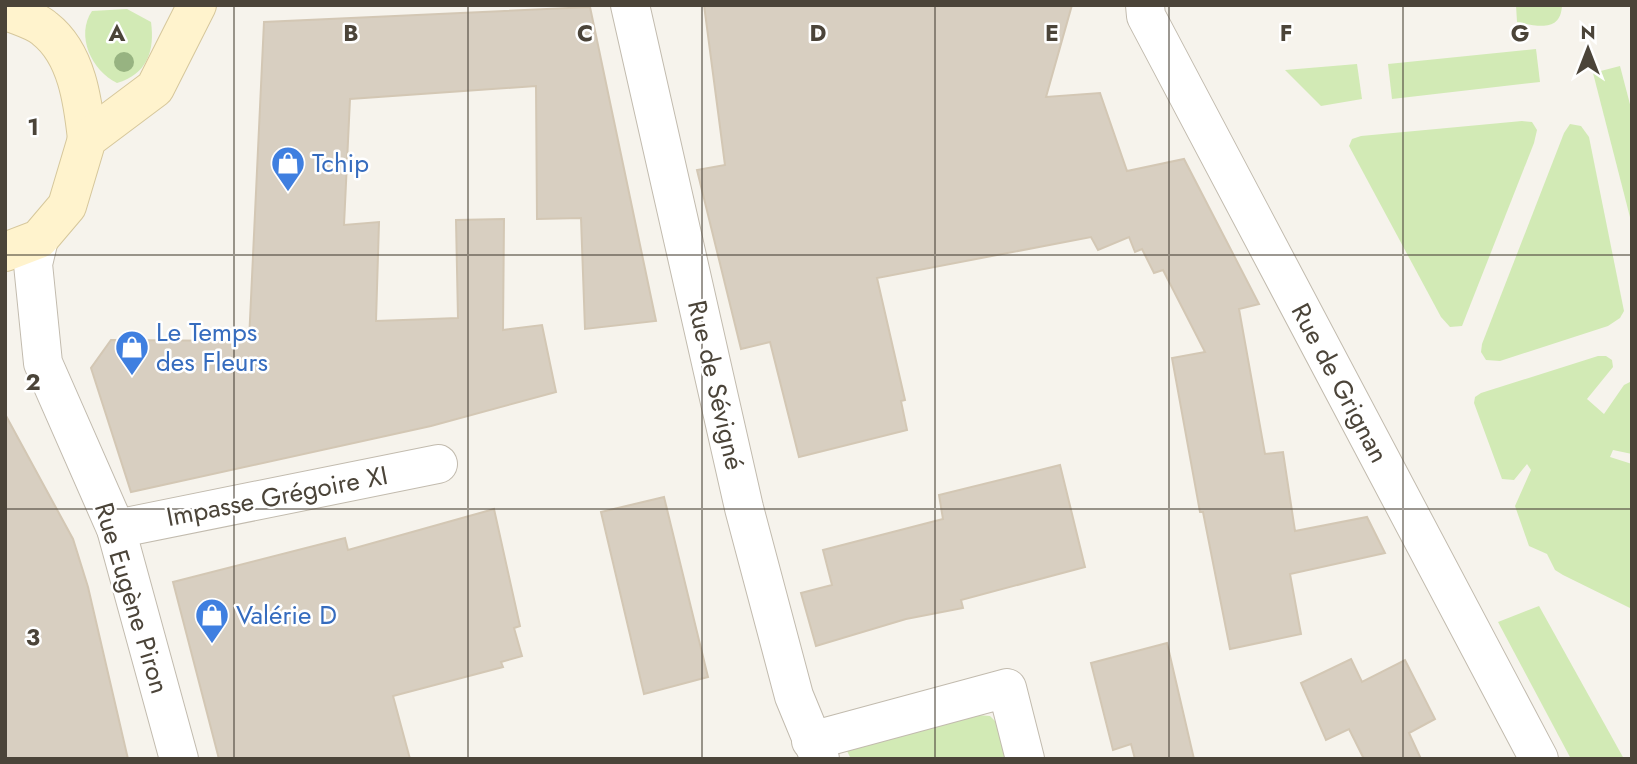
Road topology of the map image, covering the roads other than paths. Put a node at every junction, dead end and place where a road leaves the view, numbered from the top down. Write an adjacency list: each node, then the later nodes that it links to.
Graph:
1 (197, 5): 5 (main road)
2 (630, 5): 9 (street, Rue de Sévigné)
3 (1145, 5): 12 (street, Rue de Grignan)
4 (5, 10): 5 (main road)
5 (87, 139): 6 (main road)
6 (22, 245): 8 (street, Rue Eugène Piron)
7 (438, 464): 8 (street, Impasse Grégoire XI)
8 (117, 529): 10 (street, Rue Eugène Piron)
9 (816, 750): 11 (street)
10 (179, 759)
11 (1025, 759)
12 (1539, 759)

